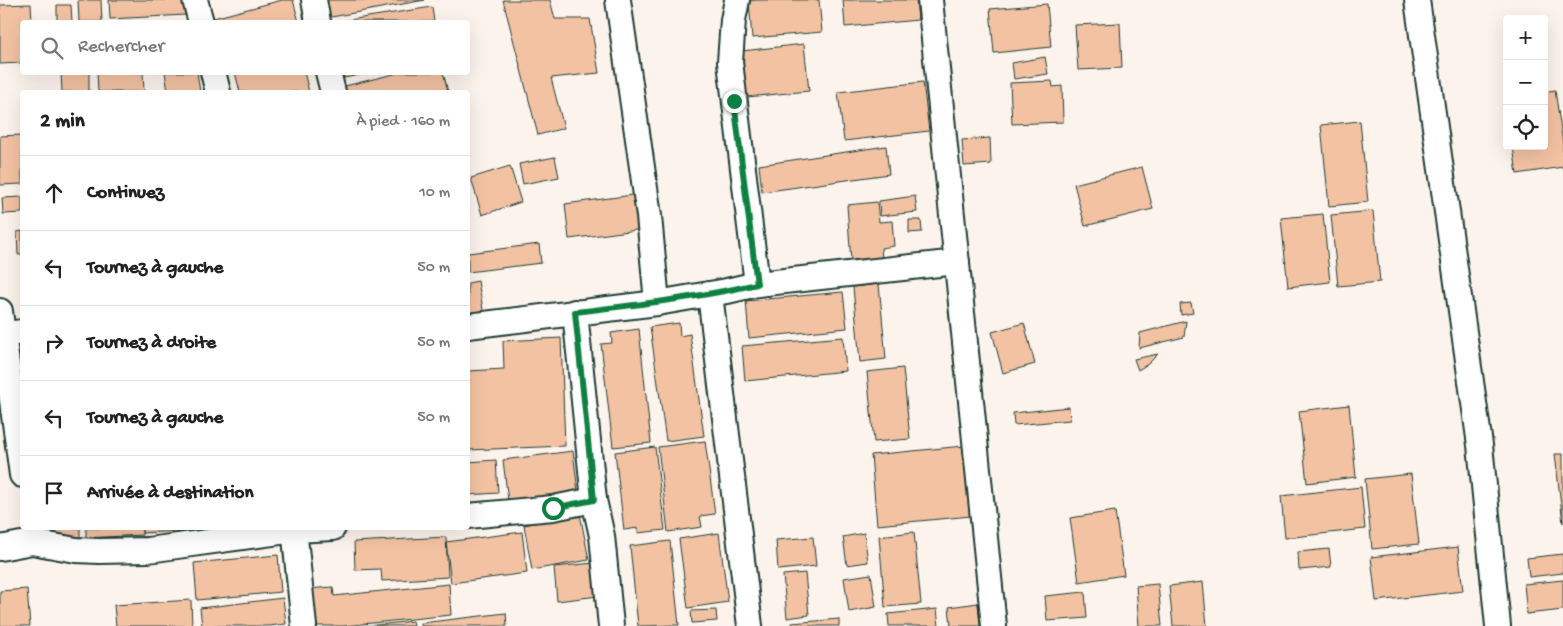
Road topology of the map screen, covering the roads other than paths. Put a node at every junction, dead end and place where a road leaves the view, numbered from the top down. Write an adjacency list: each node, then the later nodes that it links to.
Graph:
1 (195, 0): 7 (street)
2 (314, 0): 8 (street)
3 (618, 0): 16 (street)
4 (738, 0): 14 (street)
5 (930, 0): 13 (street)
6 (1417, 0): 32 (street)
7 (200, 20)
8 (318, 20)
9 (214, 75): 11 (street)
10 (329, 75): 12 (street)
11 (218, 90)
12 (332, 90)
13 (957, 262): 14 (street); 31 (street)
14 (757, 284): 15 (street)
15 (710, 294): 16 (street); 30 (street)
16 (656, 303): 18 (street)
17 (0, 311): 20 (street)
18 (575, 312): 19 (street); 22 (street)
19 (470, 326)
20 (8, 334): 21 (street)
21 (20, 455)
22 (594, 500): 23 (street); 29 (street)
23 (470, 516)
24 (288, 530): 26 (street)
25 (295, 530): 28 (street)
26 (31, 535): 27 (street)
27 (0, 548)
28 (304, 626)
29 (611, 626)
30 (750, 626)
31 (994, 626)
32 (1498, 626)

